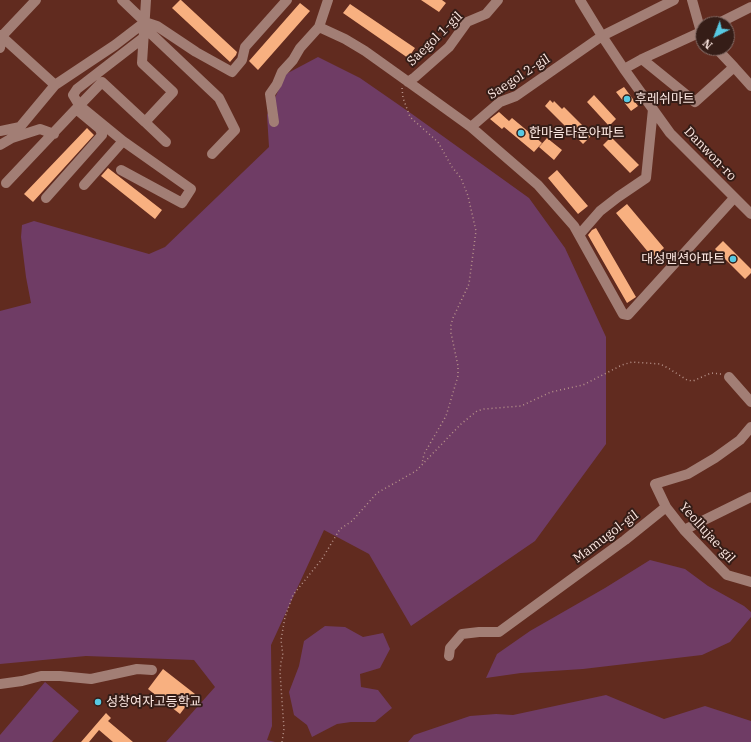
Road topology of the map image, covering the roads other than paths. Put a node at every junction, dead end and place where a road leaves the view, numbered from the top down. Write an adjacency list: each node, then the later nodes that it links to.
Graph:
1 (36, 0): 15 (street)
2 (122, 0): 13 (street)
3 (146, 0): 13 (street)
4 (287, 0): 13 (street)
5 (328, 0): 14 (street)
6 (498, 0): 24 (street, Saegol 1-gil)
7 (674, 0): 16 (street, Saegol 2-gil)
8 (692, 0): 11 (street)
9 (583, 1): 16 (street, Danwon-ro)
10 (751, 7): 12 (street)
11 (697, 16)
12 (734, 16)
13 (145, 25): 18 (street); 25 (street); 37 (street)
14 (319, 27): 24 (street); 30 (street)
15 (1, 36): 19 (street); 25 (street)
16 (602, 36): 23 (street, Danwon-ro); 31 (street, Saegol 2-gil)
17 (695, 36): 21 (street)
18 (143, 38): 27 (street); 29 (street)
19 (0, 48)
20 (724, 56): 22 (street)
21 (642, 59): 22 (street); 23 (street)
22 (734, 67): 26 (street)
23 (624, 69): 28 (street, Danwon-ro)
24 (408, 82): 31 (street)
25 (55, 85): 32 (street)
26 (751, 86)
27 (77, 107): 29 (street); 33 (street); 34 (street); 41 (street)
28 (653, 109): 42 (street, Danwon-ro); 44 (street)
29 (145, 122): 35 (street)
30 (274, 122)
31 (471, 127): 44 (street)
32 (0, 131)
33 (54, 134): 36 (street); 39 (street)
34 (123, 140): 38 (street); 40 (street)
35 (166, 142)
36 (0, 145)
37 (212, 154)
38 (121, 170)
39 (6, 183)
40 (84, 185)
41 (46, 198)
42 (734, 198): 43 (street, Danwon-ro); 44 (street)
43 (751, 214)
44 (579, 235)
45 (729, 377): 46 (street)
46 (751, 402)
47 (751, 427): 49 (street)
48 (751, 497): 50 (street)
49 (666, 507): 50 (street, Yeollujae-gil); 52 (street, Mamugol-gil)
50 (684, 530): 51 (street, Yeollujae-gil)
51 (751, 582)
52 (449, 656)
53 (152, 670): 54 (street)
54 (0, 684)

